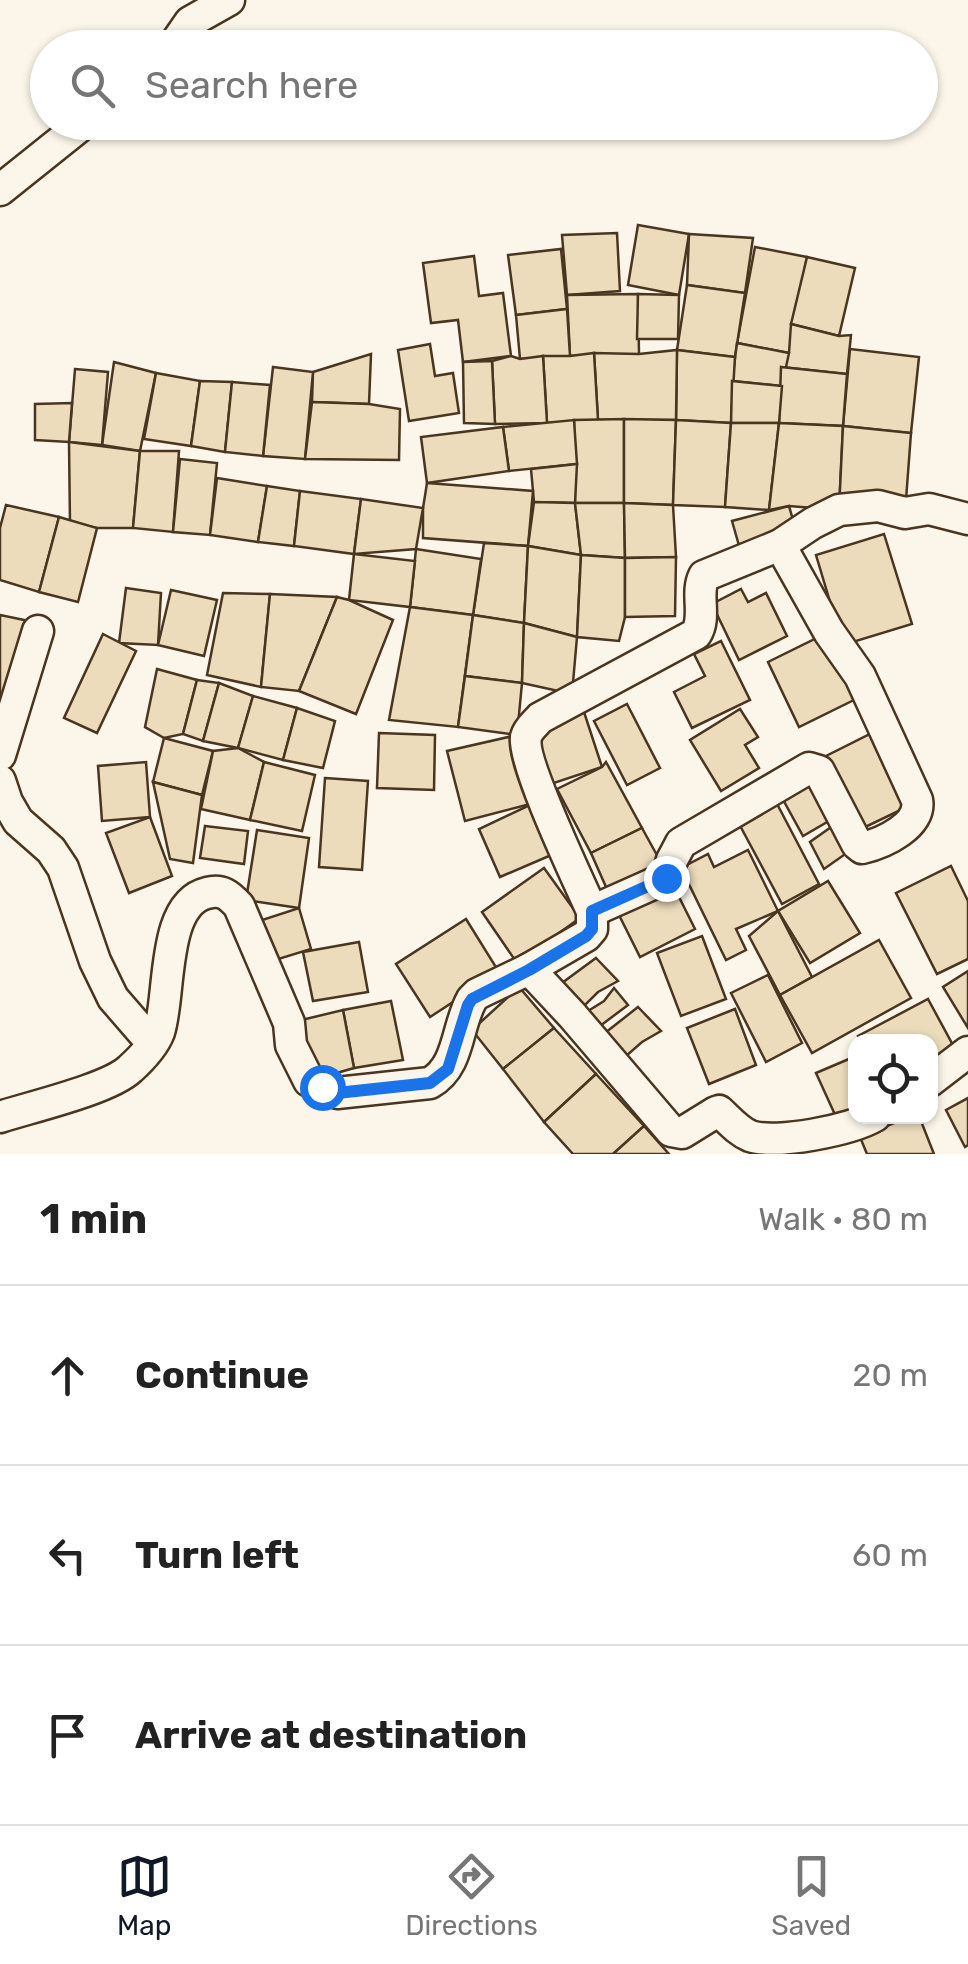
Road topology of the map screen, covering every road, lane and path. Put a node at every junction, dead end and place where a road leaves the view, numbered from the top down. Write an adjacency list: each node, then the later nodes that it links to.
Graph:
1 (229, 0): 2 (street)
2 (184, 30)
3 (62, 140): 4 (street)
4 (0, 190)
5 (968, 519): 6 (street)
6 (780, 546): 10 (street); 10 (street)
7 (38, 631): 8 (street)
8 (0, 755)
9 (0, 780): 12 (street)
10 (592, 911): 11 (street)
11 (529, 970): 12 (street); 16 (street)
12 (152, 1043): 15 (street)
13 (968, 1052): 14 (street)
14 (938, 1075)
15 (0, 1117)
16 (856, 1124)

